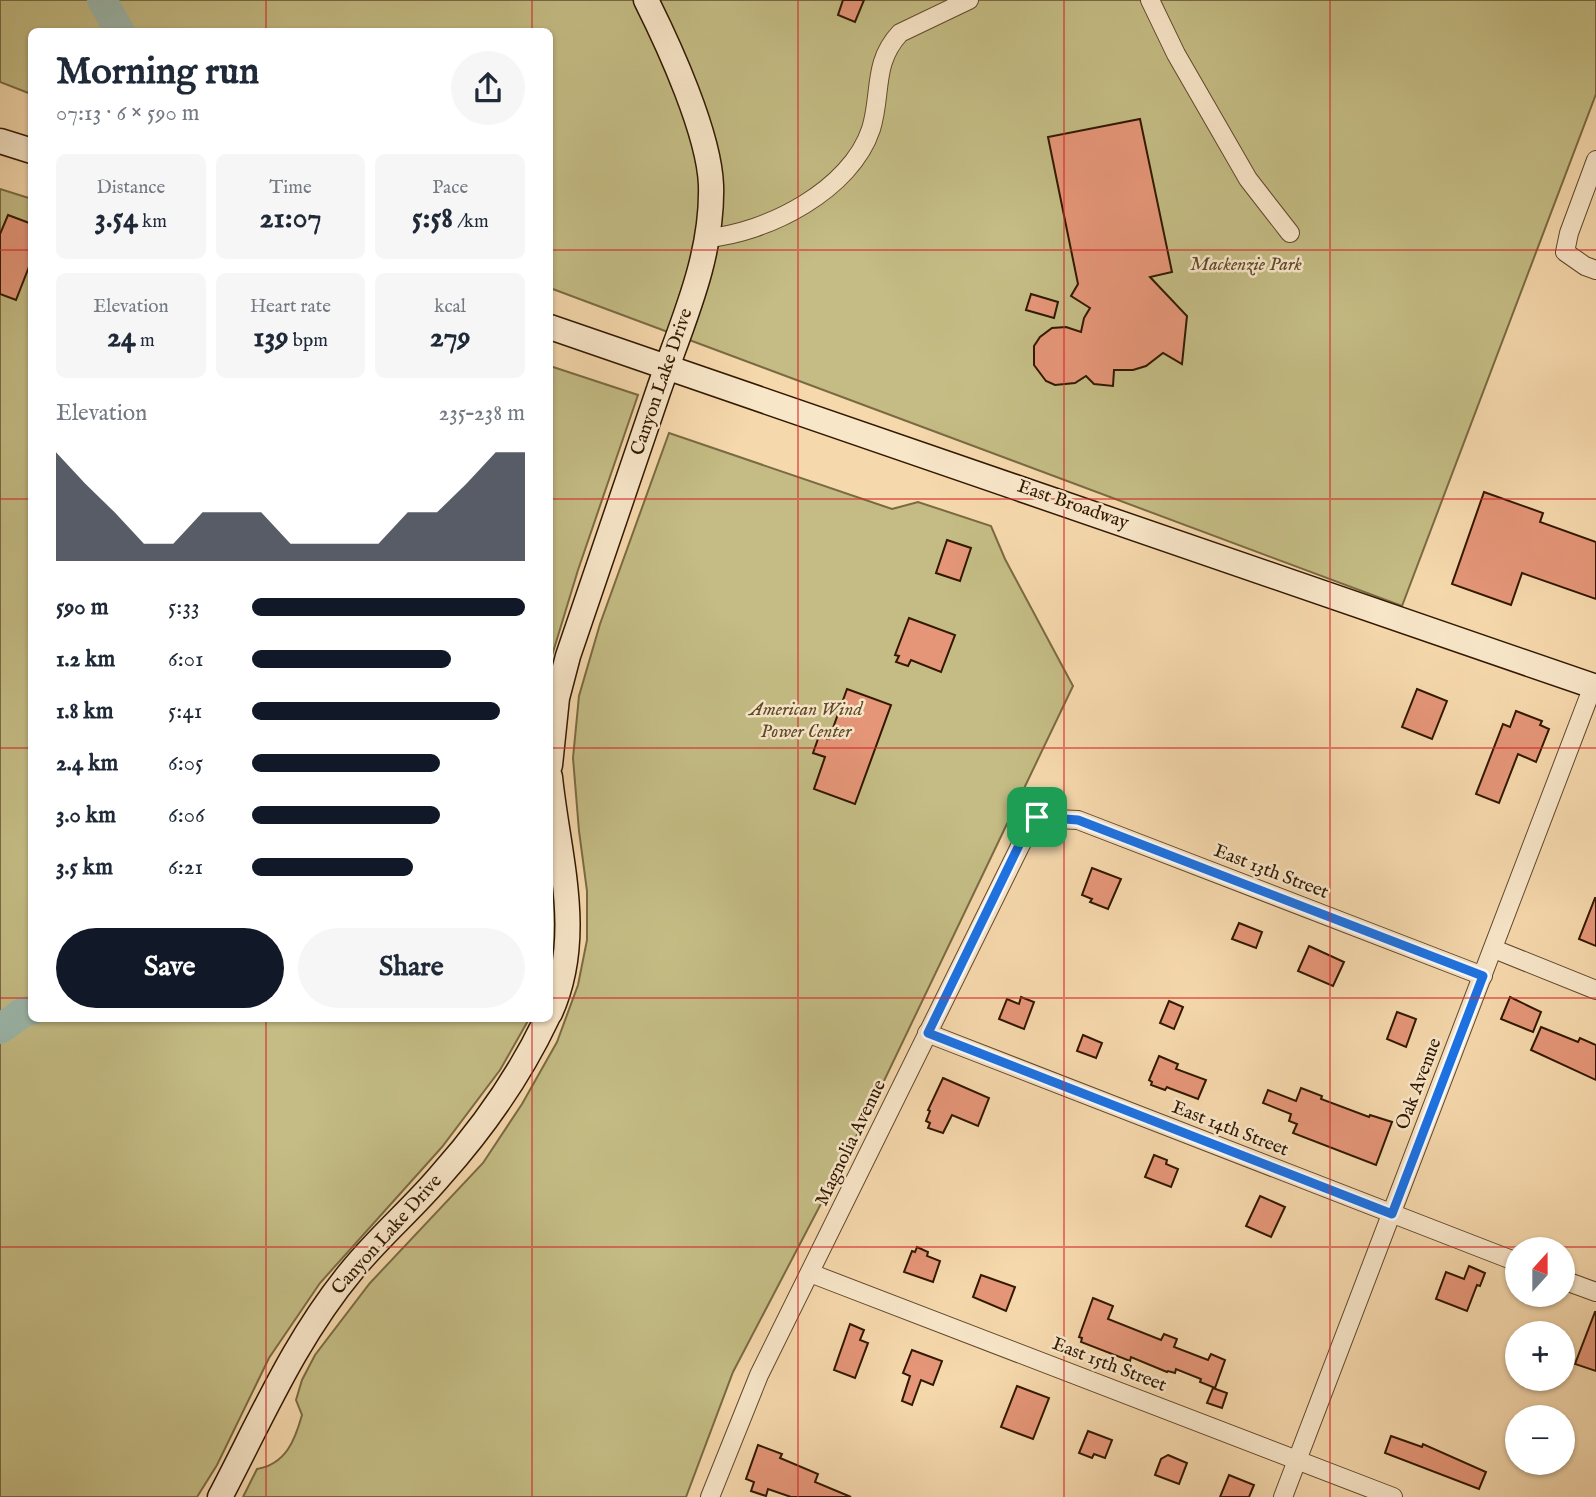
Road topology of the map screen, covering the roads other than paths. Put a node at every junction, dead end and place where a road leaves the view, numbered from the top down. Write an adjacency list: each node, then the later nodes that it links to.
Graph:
1 (646, 0): 8 (street, Canyon Lake Drive)
2 (969, 0): 8 (street)
3 (1150, 0): 7 (street)
4 (0, 141): 5 (street)
5 (28, 150)
6 (1596, 160): 9 (street)
7 (1290, 233)
8 (708, 238): 11 (street, Canyon Lake Drive)
9 (1596, 270)
10 (553, 328): 11 (street, East Broadway)
11 (667, 367): 12 (street, East Broadway); 13 (street, Canyon Lake Drive)
12 (1594, 686): 16 (street, Oak Avenue)
13 (553, 732)
14 (553, 796): 19 (street)
15 (1041, 817): 17 (street, East 13th Street); 21 (street, Magnolia Avenue)
16 (1494, 949): 17 (street, Oak Avenue); 18 (street)
17 (1483, 976): 22 (street, Oak Avenue)
18 (1596, 989)
19 (553, 1002)
20 (545, 1022): 28 (street, Canyon Lake Drive)
21 (928, 1033): 22 (street, East 14th Street); 24 (street, Magnolia Avenue)
22 (1392, 1214): 23 (street, East 14th Street); 27 (street, Oak Avenue)
23 (1505, 1257)
24 (810, 1273): 27 (street, East 15th Street); 29 (street, Magnolia Avenue)
25 (1575, 1284): 26 (street)
26 (1596, 1292)
27 (1297, 1460): 30 (street, Oak Avenue); 31 (street, East 15th Street)
28 (220, 1497)
29 (710, 1497)
30 (1283, 1497)
31 (1393, 1497)

